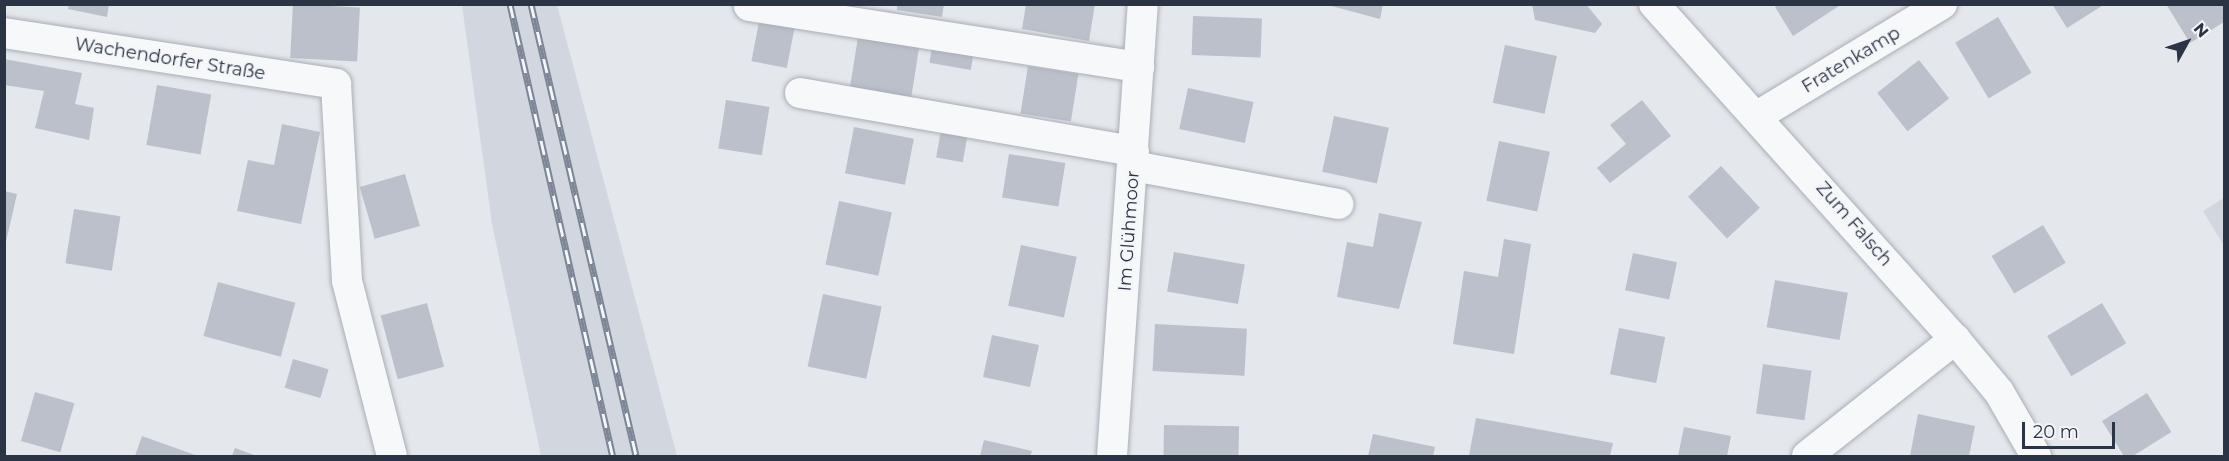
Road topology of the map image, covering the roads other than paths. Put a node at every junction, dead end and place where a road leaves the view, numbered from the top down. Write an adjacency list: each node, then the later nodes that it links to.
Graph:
1 (1143, 4): 6 (street, Im Glühmoor)
2 (1654, 4): 8 (street, Zum Falsch)
3 (1942, 4): 8 (street, Fratenkamp)
4 (749, 6): 6 (street)
5 (4, 33): 12 (street, Wachendorfer Straße)
6 (1139, 67): 9 (street, Im Glühmoor)
7 (800, 93): 9 (street)
8 (1759, 115): 11 (street, Zum Falsch)
9 (1134, 158): 10 (street); 13 (street, Im Glühmoor)
10 (1339, 204)
11 (1955, 339): 14 (street); 15 (street, Zum Falsch)
12 (392, 456)
13 (1113, 456)
14 (1807, 456)
15 (2036, 456)

